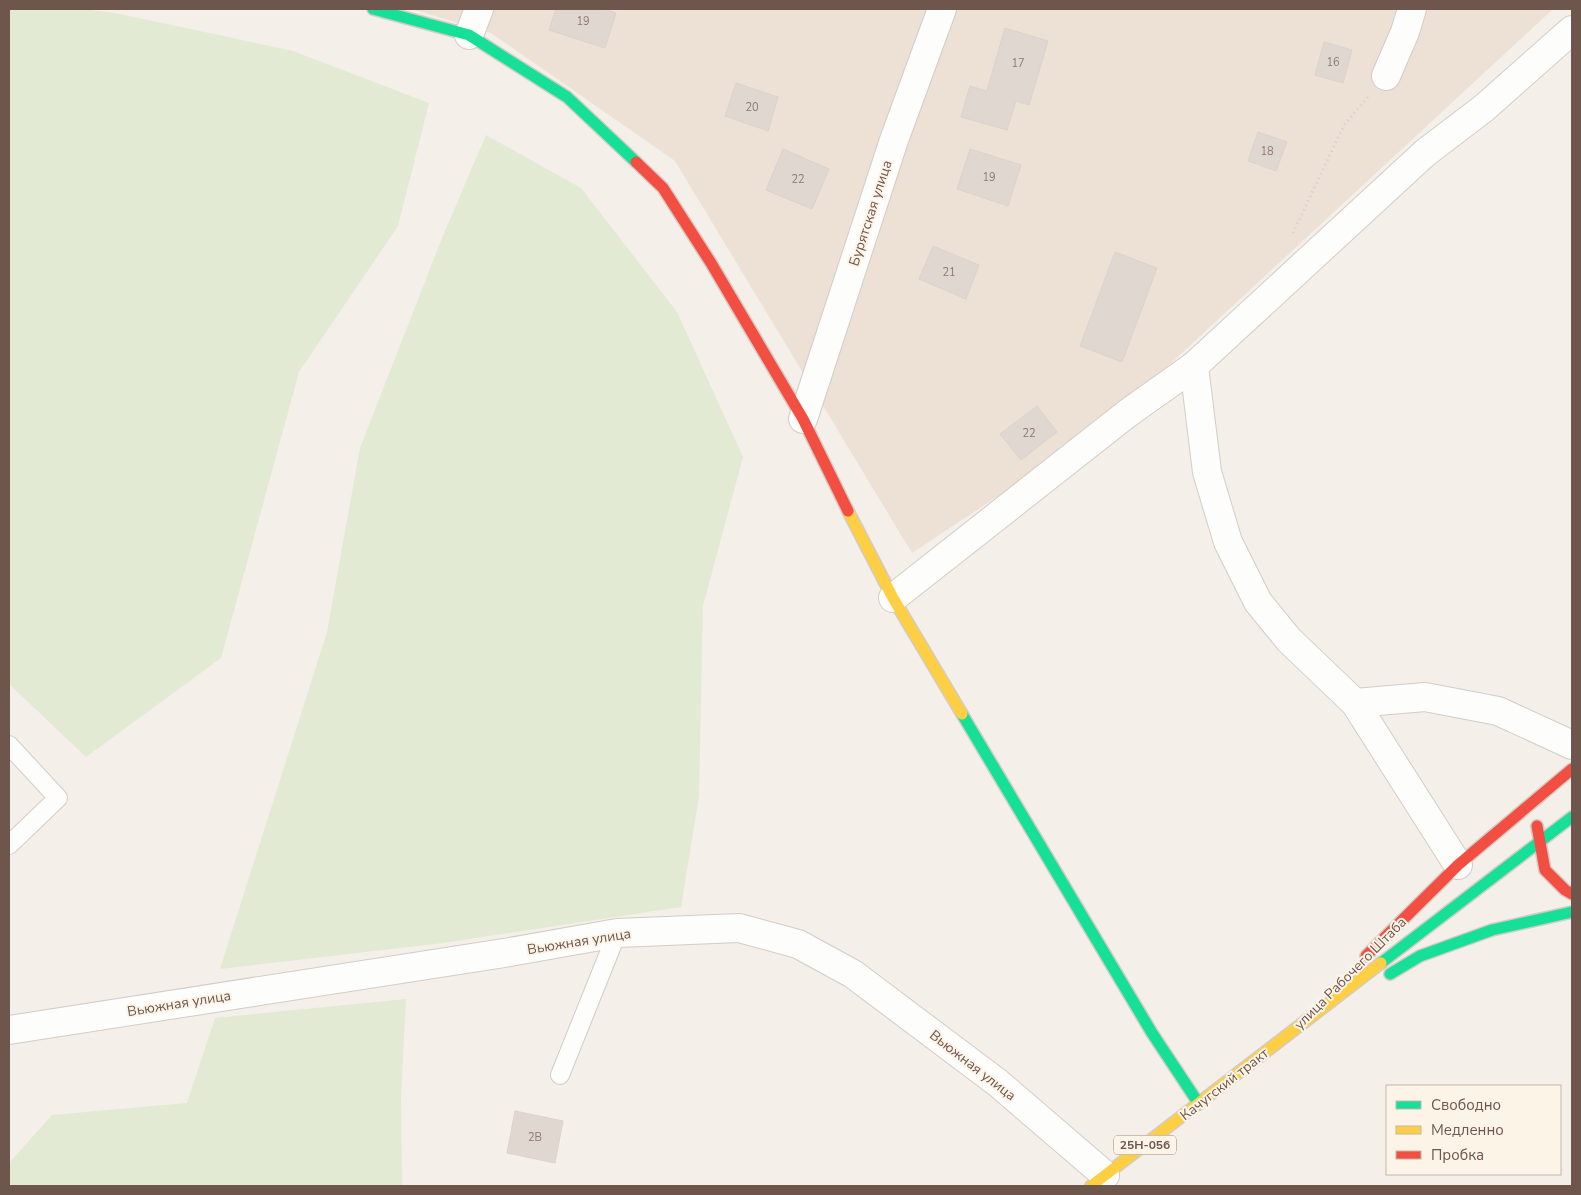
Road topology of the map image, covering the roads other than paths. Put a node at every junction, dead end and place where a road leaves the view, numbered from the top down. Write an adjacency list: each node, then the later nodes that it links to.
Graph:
1 (374, 9): 6 (main road)
2 (478, 9): 6 (street)
3 (942, 9): 9 (street, Бурятская улица)
4 (1412, 9): 7 (street)
5 (1572, 30): 8 (street)
6 (469, 35): 9 (main road)
7 (1386, 76)
8 (1194, 366): 10 (street); 11 (street)
9 (803, 419): 10 (main road)
10 (893, 598): 28 (main road)
11 (1355, 702): 13 (street); 19 (street)
12 (9, 745): 18 (lane)
13 (1572, 745)
14 (1572, 769): 15 (main road, улица Рабочего Штаба)
15 (1535, 800): 17 (main road); 19 (main road, улица Рабочего Штаба)
16 (1572, 817): 17 (main road, улица Рабочего Штаба)
17 (1539, 842): 20 (main road); 26 (main road, улица Рабочего Штаба)
18 (9, 845)
19 (1458, 865): 23 (main road, улица Рабочего Штаба)
20 (1572, 894)
21 (1572, 912): 26 (main road)
22 (617, 933): 25 (street, Вьюжная улица); 27 (lane); 29 (street, Вьюжная улица)
23 (1361, 961)
24 (1348, 975): 26 (main road, улица Рабочего Штаба)
25 (9, 1030)
26 (1285, 1036): 28 (main road, Качугский тракт / 25Н-056)
27 (560, 1075)
28 (1199, 1104): 29 (main road, Качугский тракт / 25Н-056)
29 (1098, 1181)

